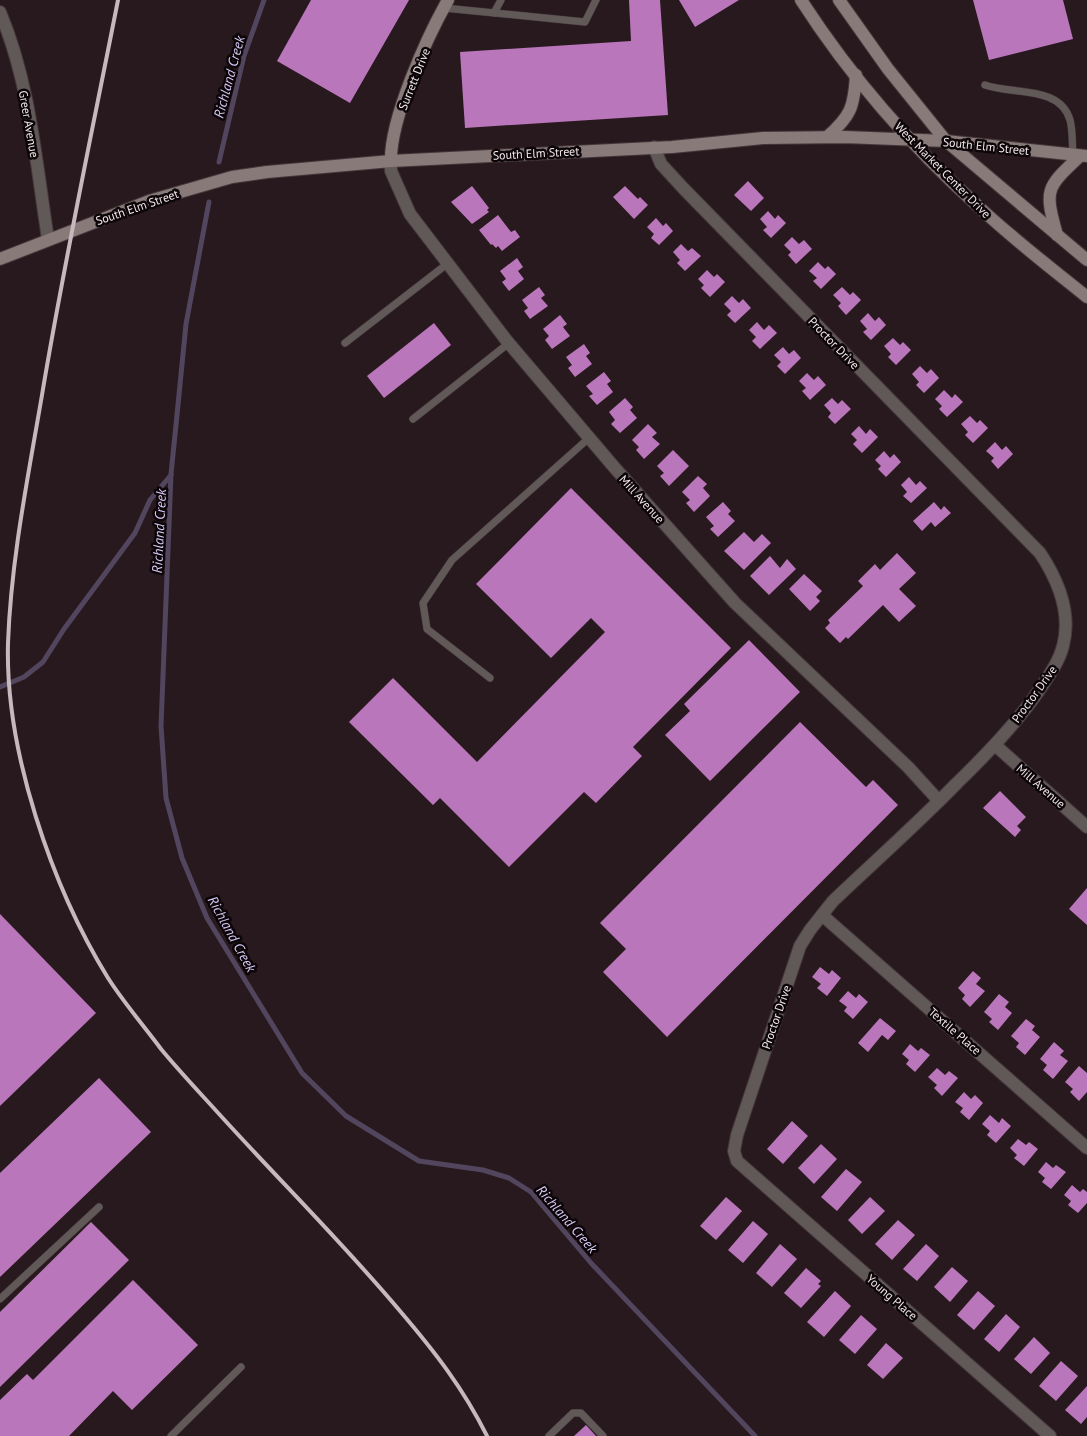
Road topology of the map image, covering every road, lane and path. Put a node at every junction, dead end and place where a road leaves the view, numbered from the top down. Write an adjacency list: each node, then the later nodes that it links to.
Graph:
1 (501, 0): 7 (lane)
2 (596, 0): 7 (lane)
3 (801, 0): 8 (street, West Market Center Drive)
4 (839, 0): 12 (street, West Market Center Drive)
5 (446, 4): 7 (lane); 15 (street, Surrett Drive)
6 (0, 12): 17 (street, Greer Avenue)
7 (494, 13)
8 (856, 76): 10 (street); 11 (street, West Market Center Drive)
9 (985, 85): 14 (lane)
10 (827, 137): 11 (street, South Elm Street); 13 (street, South Elm Street)
11 (910, 140): 12 (street, South Elm Street); 21 (street, West Market Center Drive)
12 (946, 142): 14 (street, South Elm Street); 16 (street, West Market Center Drive)
13 (654, 147): 15 (street, South Elm Street); 27 (street, Proctor Drive)
14 (1080, 156): 16 (street)
15 (391, 161): 17 (street, South Elm Street); 20 (street, Mill Avenue)
16 (1057, 234): 19 (street, West Market Center Drive)
17 (48, 239): 18 (street, South Elm Street)
18 (0, 259)
19 (1087, 260)
20 (446, 264): 22 (lane); 23 (street, Mill Avenue)
21 (1087, 297)
22 (344, 343)
23 (509, 343): 24 (lane); 25 (street, Mill Avenue)
24 (413, 419)
25 (589, 438): 26 (lane); 28 (street, Mill Avenue)
26 (490, 678)
27 (995, 745): 28 (street, Proctor Drive); 29 (street, Mill Avenue)
28 (939, 801): 30 (street, Proctor Drive)
29 (1087, 827)
30 (822, 915): 31 (street, Textile Place); 32 (street, Proctor Drive)
31 (1087, 1148)
32 (736, 1158): 39 (street, Young Place)
33 (99, 1207): 34 (lane)
34 (0, 1299)
35 (241, 1367): 36 (lane)
36 (171, 1436)
37 (549, 1436): 38 (lane)
38 (603, 1436)
39 (1050, 1436)

